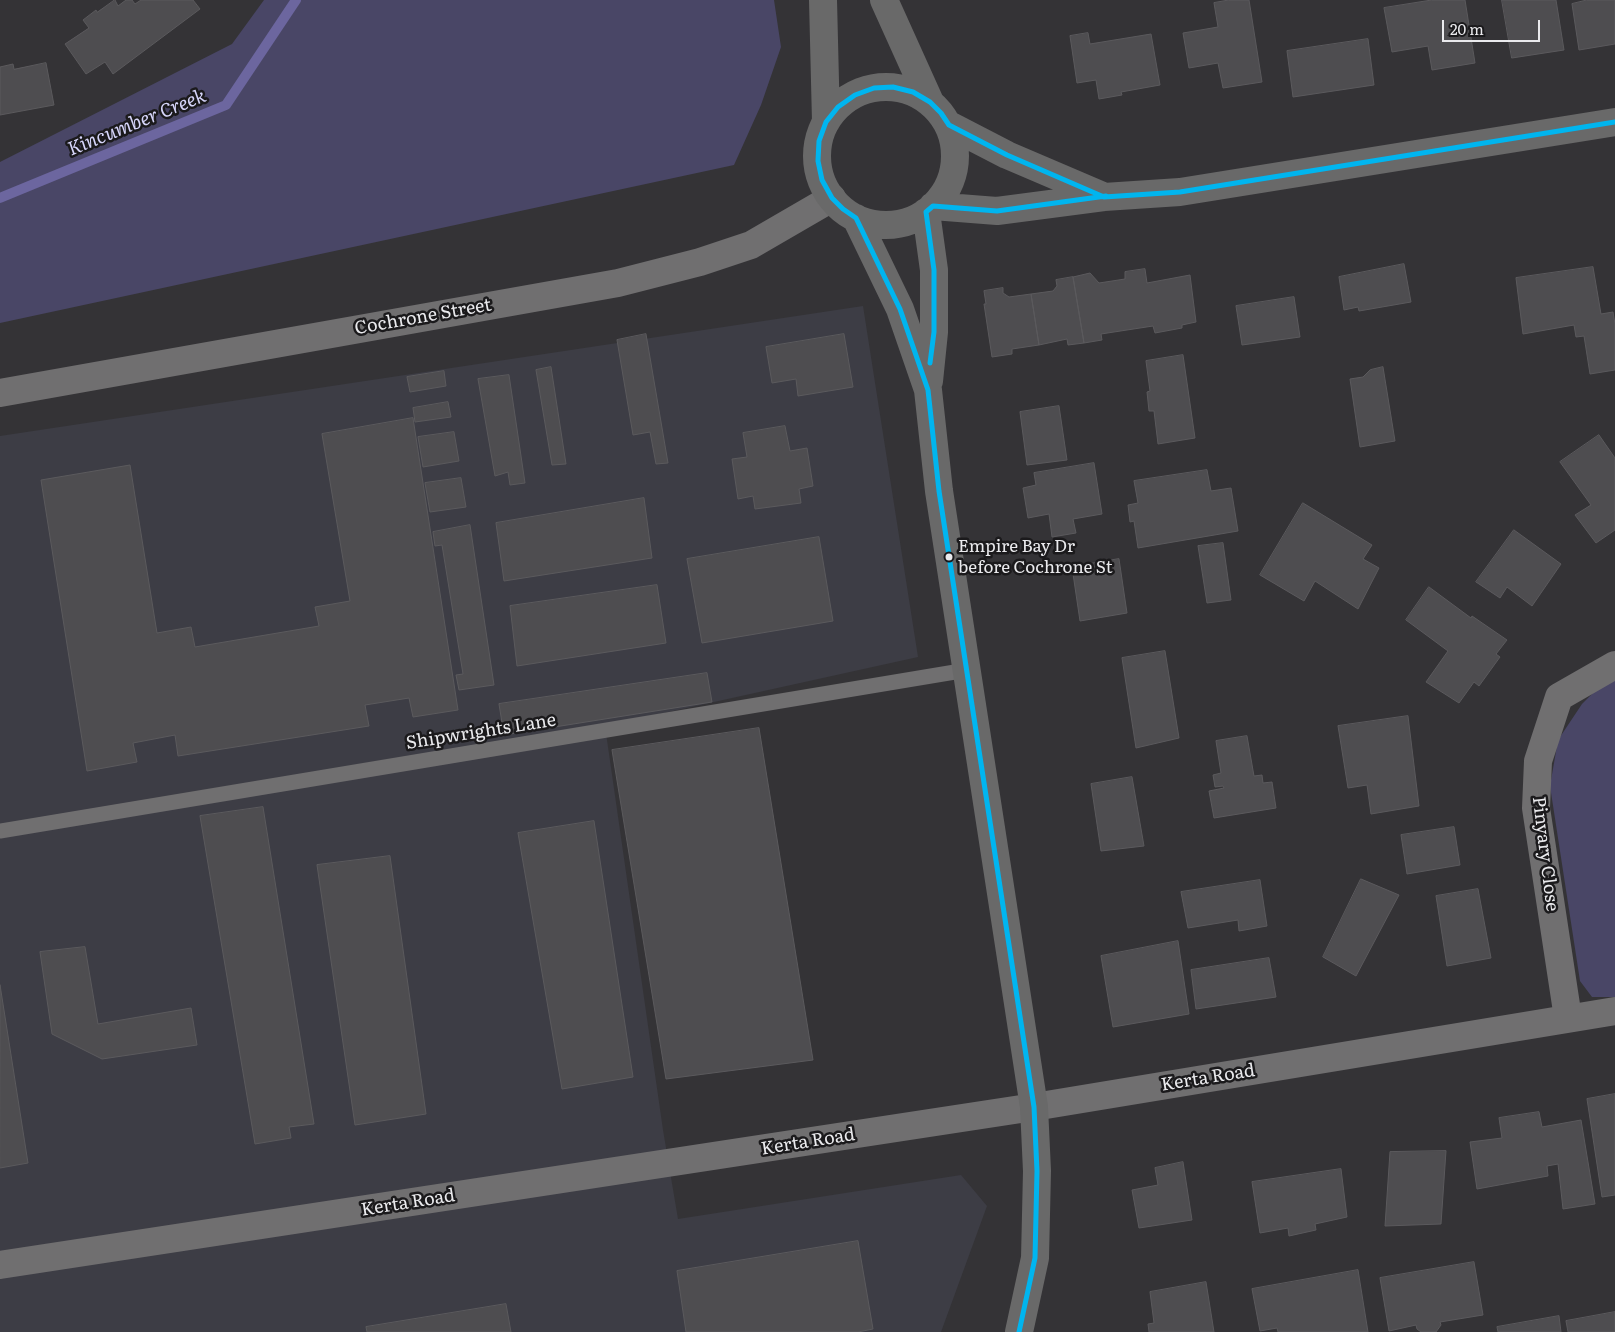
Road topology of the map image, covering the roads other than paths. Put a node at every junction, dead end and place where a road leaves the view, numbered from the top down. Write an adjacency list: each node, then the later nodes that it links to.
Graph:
1 (823, 0): 4 (main road)
2 (884, 0): 3 (main road)
3 (930, 102): 4 (main road); 6 (main road)
4 (826, 122): 8 (main road)
5 (1615, 122): 7 (main road)
6 (948, 125): 7 (main road); 9 (main road)
7 (1104, 196): 9 (main road)
8 (832, 198): 10 (main road); 12 (street, Cochrone Street)
9 (929, 209): 10 (main road); 11 (main road)
10 (856, 218): 11 (main road)
11 (928, 390): 14 (main road)
12 (0, 393)
13 (1615, 666): 17 (street, Pinyary Close)
14 (968, 670): 15 (lane, Shipwrights Lane); 18 (main road)
15 (0, 830)
16 (1615, 1010): 17 (street, Kerta Road)
17 (1568, 1018): 18 (street, Kerta Road)
18 (1034, 1107): 19 (street, Kerta Road); 20 (main road)
19 (0, 1265)
20 (1019, 1332)

